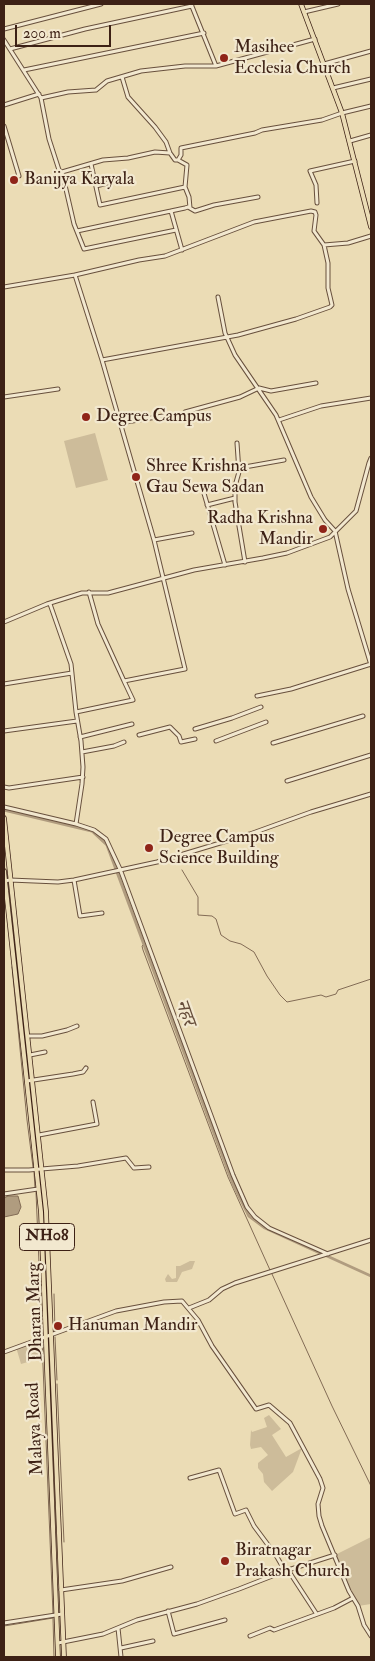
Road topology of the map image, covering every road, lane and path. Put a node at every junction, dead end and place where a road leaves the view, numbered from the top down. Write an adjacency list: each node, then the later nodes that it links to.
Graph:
1 (101, 4): 6 (street)
2 (301, 4): 5 (main road)
3 (338, 4): 5 (street)
4 (192, 5): 7 (street); 11 (street)
5 (304, 12): 8 (main road)
6 (4, 28)
7 (204, 33): 14 (street); 15 (street)
8 (315, 39): 13 (main road); 14 (street)
9 (4, 40): 10 (street)
10 (5, 45): 11 (street)
11 (10, 49): 15 (street)
12 (371, 51): 13 (street)
13 (324, 64): 18 (main road)
14 (216, 66): 16 (street)
15 (24, 70): 19 (street)
16 (122, 77): 19 (street); 26 (street)
17 (371, 79): 18 (street)
18 (333, 88): 22 (main road)
19 (40, 96): 20 (street); 30 (street)
20 (4, 105)
21 (371, 106): 22 (street)
22 (342, 113): 25 (main road); 27 (street)
23 (4, 126): 31 (street)
24 (371, 135): 25 (street)
25 (350, 141): 28 (main road)
26 (170, 153): 27 (street); 29 (street)
27 (178, 160): 34 (street)
28 (355, 160): 36 (street); 39 (main road)
29 (91, 164): 30 (street); 33 (street)
30 (62, 172): 41 (street)
31 (19, 176)
32 (127, 178): 33 (street)
33 (96, 186): 34 (street)
34 (185, 187): 37 (street)
35 (258, 197): 37 (street)
36 (317, 203)
37 (190, 208): 38 (street)
38 (171, 211): 40 (street); 41 (street)
39 (371, 227)
40 (176, 230): 41 (street); 44 (street)
41 (77, 231)
42 (371, 236): 43 (street)
43 (324, 245): 44 (street); 48 (street)
44 (182, 250): 45 (street)
45 (75, 275): 46 (street); 49 (street)
46 (4, 287)
47 (218, 297): 48 (street)
48 (226, 336): 49 (street); 51 (street)
49 (102, 360): 56 (street)
50 (316, 383): 51 (street)
51 (259, 388): 55 (street); 56 (street)
52 (58, 389): 53 (street)
53 (4, 397)
54 (371, 398): 55 (street)
55 (279, 420): 64 (street)
56 (120, 423): 66 (street)
57 (237, 443): 60 (street)
58 (371, 458): 64 (street)
59 (284, 460): 60 (street)
60 (240, 468): 62 (street)
61 (203, 490): 63 (street)
62 (235, 498): 63 (street); 67 (street)
63 (208, 505): 68 (street)
64 (335, 531): 67 (street); 73 (street)
65 (192, 534): 66 (street)
66 (154, 540): 69 (street)
67 (245, 562): 68 (street)
68 (225, 565): 69 (street)
69 (164, 577): 70 (street); 75 (street)
70 (89, 592): 71 (street); 75 (street)
71 (50, 604): 72 (street); 74 (street)
72 (4, 622)
73 (371, 665): 77 (street)
74 (72, 672): 76 (street); 79 (street)
75 (124, 681): 79 (street)
76 (4, 684)
77 (257, 696)
78 (261, 707): 84 (street)
79 (76, 712): 81 (street)
80 (363, 716): 91 (street)
81 (77, 721): 85 (street); 87 (street)
82 (266, 722): 89 (street)
83 (132, 724): 87 (street)
84 (195, 729)
85 (4, 731)
86 (139, 735): 88 (street)
87 (80, 737): 92 (street)
88 (195, 739)
89 (216, 741)
90 (124, 742): 92 (street)
91 (273, 743)
92 (82, 752): 94 (street)
93 (371, 755): 95 (street)
94 (83, 777): 96 (street); 100 (street)
95 (287, 781)
96 (4, 787)
97 (371, 794): 101 (street)
98 (4, 806): 100 (street)
99 (4, 818): 103 (main road, Dharan Marg / NH08)
100 (76, 824): 101 (street)
101 (118, 869): 104 (street); 125 (street)
102 (4, 871): 105 (main road, Malaya Road / NH08)
103 (10, 880): 104 (street); 105 (street); 108 (main road, Dharan Marg / NH08)
104 (74, 880): 106 (street)
105 (4, 881): 112 (main road, Malaya Road / NH08)
106 (102, 913)
107 (78, 1026): 108 (street)
108 (28, 1036): 110 (main road, Dharan Marg / NH08)
109 (45, 1052): 110 (street)
110 (30, 1055): 113 (main road, Dharan Marg / NH08)
111 (86, 1068): 113 (street)
112 (27, 1080): 113 (street); 117 (main road, Malaya Road / NH08)
113 (33, 1080): 115 (main road, Dharan Marg / NH08)
114 (93, 1102): 115 (street)
115 (39, 1134): 118 (main road, Dharan Marg / NH08)
116 (149, 1167): 118 (street)
117 (37, 1169): 118 (street); 119 (street); 120 (main road, Malaya Road / NH08)
118 (42, 1169): 123 (main road, Dharan Marg / NH08)
119 (4, 1170)
120 (38, 1189): 121 (street); 122 (main road, Malaya Road / NH08)
121 (4, 1194)
122 (41, 1222): 123 (main road); 128 (main road, Malaya Road / NH08)
123 (46, 1222): 127 (main road, Dharan Marg / NH08)
124 (371, 1240): 125 (street)
125 (328, 1254): 126 (street)
126 (189, 1308): 127 (street); 133 (street)
127 (51, 1335): 128 (street); 130 (main road, Dharan Marg / NH08)
128 (45, 1337): 129 (street); 131 (main road, Malaya Road / NH08)
129 (4, 1352)
130 (54, 1414): 131 (main road); 136 (main road, Dharan Marg / NH08)
131 (49, 1415): 141 (main road, Malaya Road / NH08)
132 (190, 1478): 135 (street)
133 (335, 1555): 135 (street); 137 (street)
134 (171, 1568): 136 (street)
135 (286, 1570): 138 (street); 139 (street)
136 (60, 1590): 140 (main road, Dharan Marg / NH08)
137 (354, 1598): 139 (street); 146 (street)
138 (168, 1611): 142 (street); 144 (street)
139 (316, 1613): 145 (street)
140 (62, 1614): 141 (street); 148 (main road, Dharan Marg / NH08)
141 (57, 1615): 143 (street); 149 (main road, Malaya Road / NH08)
142 (225, 1620)
143 (4, 1623)
144 (118, 1628): 148 (street); 150 (street)
145 (250, 1636)
146 (371, 1636)
147 (153, 1641): 150 (street)
148 (63, 1642): 149 (street); 152 (main road, Dharan Marg / NH08)
149 (58, 1643): 151 (main road, Malaya Road / NH08)
150 (120, 1648): 153 (street)
151 (58, 1657)
152 (64, 1657)
153 (121, 1657)

